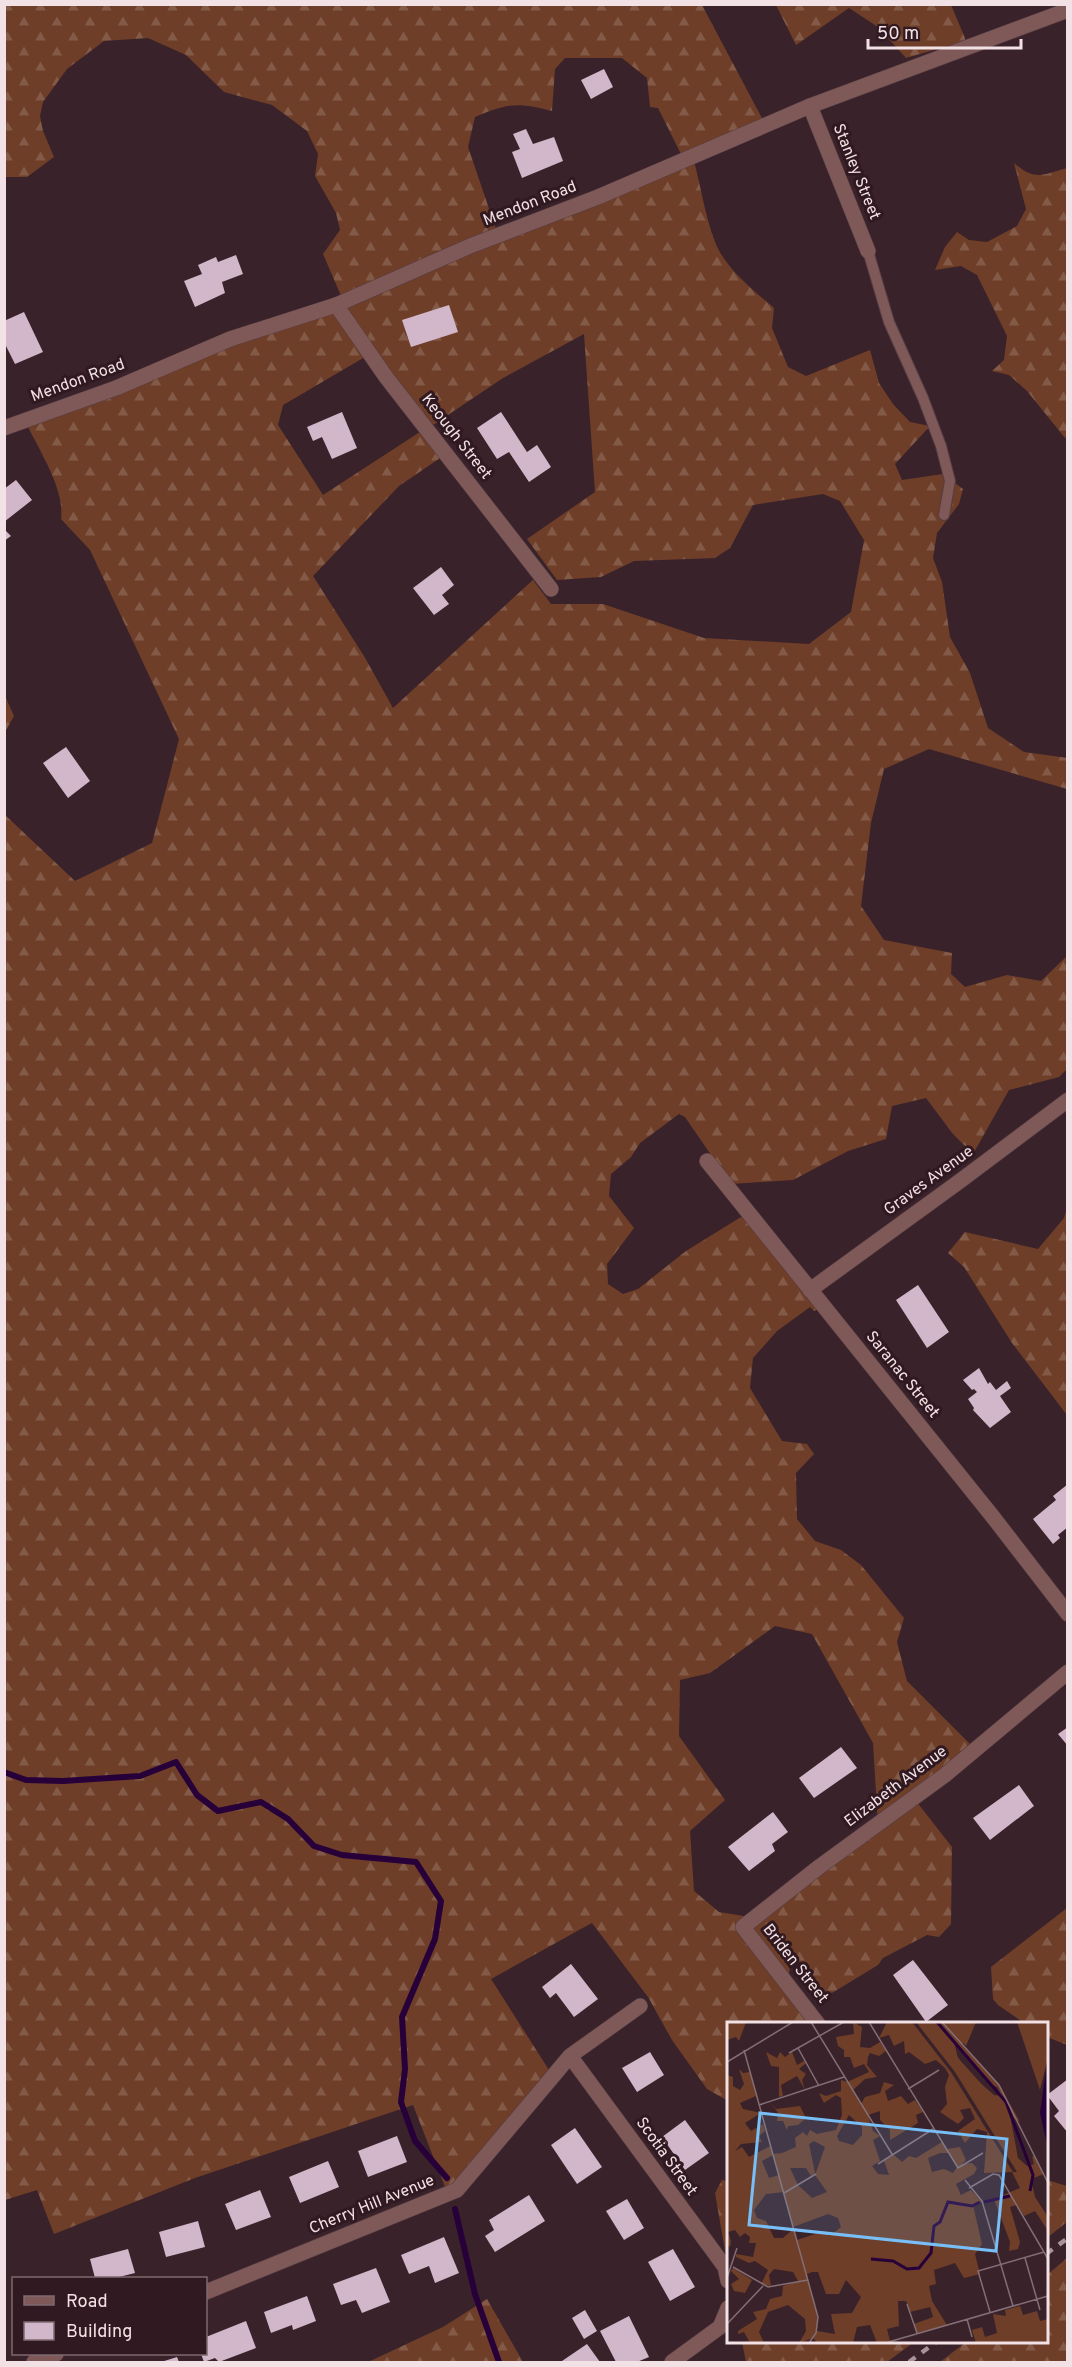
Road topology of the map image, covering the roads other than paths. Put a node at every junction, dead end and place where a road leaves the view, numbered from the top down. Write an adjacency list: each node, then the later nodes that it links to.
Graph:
1 (1068, 10): 2 (street, Mendon Road)
2 (810, 106): 3 (street, Stanley Street); 4 (street, Mendon Road)
3 (868, 251): 6 (lane)
4 (336, 305): 5 (street, Mendon Road); 7 (street, Keough Street)
5 (4, 428)
6 (944, 515)
7 (551, 589)
8 (1068, 1100): 10 (street, Graves Avenue)
9 (707, 1161): 10 (street, Saranac Street)
10 (810, 1290): 11 (street, Saranac Street)
11 (1068, 1614)
12 (1068, 1672): 13 (street, Elizabeth Avenue)
13 (743, 1927): 15 (street, Briden Street)
14 (640, 2006): 16 (street)
15 (816, 2022)
16 (570, 2056): 17 (street, Scotia Street); 18 (street, Cherry Hill Avenue)
17 (727, 2274)
18 (207, 2292)
19 (727, 2312): 22 (street)
20 (53, 2355): 21 (street)
21 (34, 2362)
22 (672, 2362)

